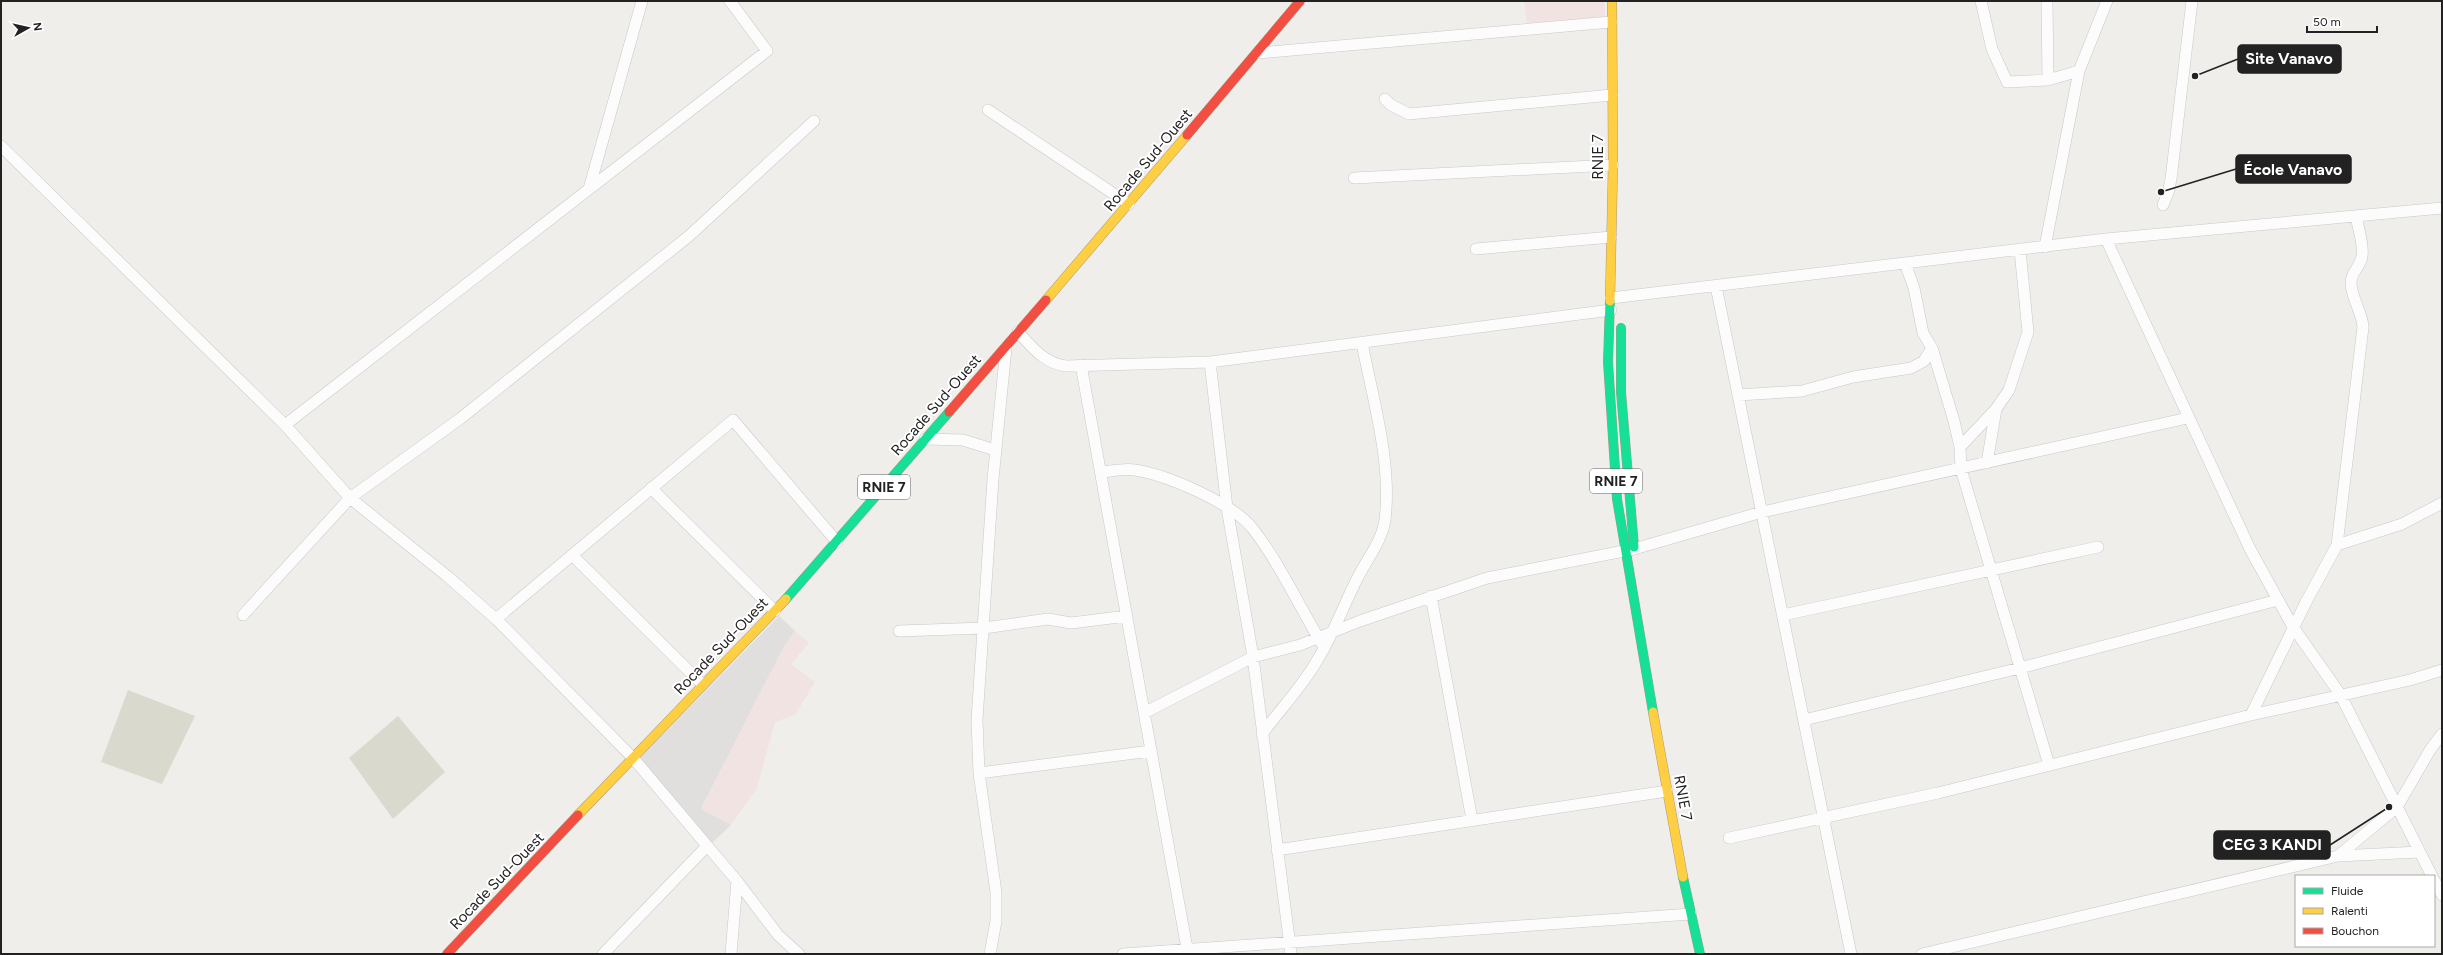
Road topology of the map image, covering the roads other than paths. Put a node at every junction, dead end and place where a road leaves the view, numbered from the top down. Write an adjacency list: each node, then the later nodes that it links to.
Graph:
1 (642, 1): 21 (street)
2 (730, 1): 21 (street)
3 (1300, 1): 11 (main road, Rocade Sud-Ouest / RNIE 7)
4 (1612, 1): 10 (main road, RNIE 7 / RNIE 7)
5 (1622, 1): 32 (main road, RNIE 7 / RNIE 7)
6 (1981, 1): 13 (street)
7 (2047, 1): 13 (street)
8 (2108, 1): 12 (street)
9 (2192, 1): 23 (street)
10 (1612, 22): 11 (street); 14 (main road, RNIE 7 / RNIE 7)
11 (1258, 53): 22 (main road, Rocade Sud-Ouest / RNIE 7)
12 (2079, 71): 13 (street); 28 (street)
13 (2048, 80)
14 (1612, 95): 15 (street); 19 (main road, RNIE 7 / RNIE 7)
15 (1385, 99)
16 (988, 110): 22 (street)
17 (814, 121): 53 (street)
18 (1, 146): 45 (street)
19 (1613, 165): 20 (street); 26 (main road, RNIE 7 / RNIE 7)
20 (1354, 178)
21 (589, 189): 45 (street)
22 (1129, 204): 36 (main road, Rocade Sud-Ouest / RNIE 7)
23 (2163, 205)
24 (2442, 208): 25 (street)
25 (2356, 216): 27 (street); 58 (street)
26 (1611, 237): 29 (street); 34 (main road, RNIE 7 / RNIE 7)
27 (2106, 238): 28 (street); 44 (street)
28 (2045, 247): 30 (street)
29 (1476, 249)
30 (2020, 250): 31 (street); 43 (street)
31 (1905, 263): 33 (street); 39 (street)
32 (1620, 273)
33 (1716, 286): 34 (street); 42 (street)
34 (1617, 295): 35 (main road, RNIE 7 / RNIE 7)
35 (1617, 315): 37 (street); 60 (main road, RNIE 7 / RNIE 7); 60 (main road, RNIE 7 / RNIE 7)
36 (1018, 332): 38 (main road, Rocade Sud-Ouest / RNIE 7); 41 (street)
37 (1362, 343): 40 (street); 73 (street)
38 (1006, 346): 46 (main road, Rocade Sud-Ouest / RNIE 7); 48 (street)
39 (1932, 348): 42 (street); 47 (street)
40 (1210, 362): 41 (street); 55 (street)
41 (1081, 365): 51 (street)
42 (1738, 395): 56 (street)
43 (1996, 409): 47 (street); 49 (street)
44 (2188, 418): 49 (street); 64 (street)
45 (285, 425): 53 (street)
46 (925, 439): 48 (street); 57 (main road, Rocade Sud-Ouest / RNIE 7)
47 (1960, 447): 50 (street)
48 (996, 450): 71 (street)
49 (1987, 463): 50 (street)
50 (1961, 469): 56 (street); 62 (street)
51 (1102, 472): 55 (street); 68 (street)
52 (651, 488): 57 (street); 61 (street); 65 (street)
53 (350, 498): 66 (street); 69 (street)
54 (2442, 503): 58 (street)
55 (1227, 508): 74 (street); 76 (street)
56 (1762, 512): 60 (street); 67 (street)
57 (837, 542): 65 (main road, Rocade Sud-Ouest / RNIE 7)
58 (2336, 545): 70 (street)
59 (2098, 547): 62 (street)
60 (1630, 550): 63 (street); 90 (main road, RNIE 7 / RNIE 7); 96 (main road, RNIE 7 / RNIE 7)
61 (572, 555): 69 (street); 79 (street)
62 (1991, 570): 67 (street); 77 (street)
63 (1431, 596): 73 (street); 93 (street)
64 (2278, 600): 70 (street); 77 (street)
65 (774, 611): 79 (main road, Rocade Sud-Ouest / RNIE 7)
66 (243, 615)
67 (1783, 615): 83 (street)
68 (1127, 616): 71 (street); 81 (street)
69 (496, 619): 87 (street)
70 (2293, 627): 80 (street); 82 (street)
71 (984, 628): 72 (street); 89 (street)
72 (899, 631)
73 (1333, 632): 74 (street); 75 (street)
74 (1318, 638): 75 (street); 76 (street)
75 (1324, 648): 84 (street)
76 (1253, 657): 81 (street); 84 (street)
77 (2020, 668): 83 (street); 88 (street)
78 (2442, 670): 80 (street)
79 (702, 684): 87 (main road, Rocade Sud-Ouest / RNIE 7)
80 (2340, 694): 82 (street); 91 (street)
81 (1144, 713): 86 (street)
82 (2251, 715): 88 (street)
83 (1804, 720): 92 (street)
84 (1262, 734): 97 (street)
85 (2442, 734): 91 (street)
86 (1151, 751): 89 (street); 108 (street)
87 (633, 758): 95 (street); 109 (main road, Rocade Sud-Ouest / RNIE 7)
88 (2049, 765): 92 (street)
89 (979, 773): 113 (street)
90 (1667, 791): 93 (street); 104 (main road, RNIE 7 / RNIE 7)
91 (2397, 807): 98 (street); 99 (street)
92 (1823, 818): 94 (street); 117 (street)
93 (1472, 820): 97 (street)
94 (1729, 838)
95 (707, 846): 101 (street); 110 (street)
96 (1688, 846)
97 (1277, 850): 105 (street)
98 (2419, 852): 99 (street); 100 (street)
99 (2338, 856): 106 (street)
100 (2431, 875)
101 (736, 881): 111 (street); 112 (street)
102 (2435, 882): 103 (street)
103 (2442, 895)
104 (1691, 914): 105 (street); 116 (main road, RNIE 7 / RNIE 7)
105 (1290, 942): 107 (street); 115 (street)
106 (1959, 950): 118 (street)
107 (1207, 951): 108 (street)
108 (1187, 952): 114 (street)
109 (447, 954)
110 (603, 954)
111 (731, 954)
112 (799, 954)
113 (990, 954)
114 (1123, 954)
115 (1291, 954)
116 (1700, 954)
117 (1851, 954)
118 (1922, 954)

